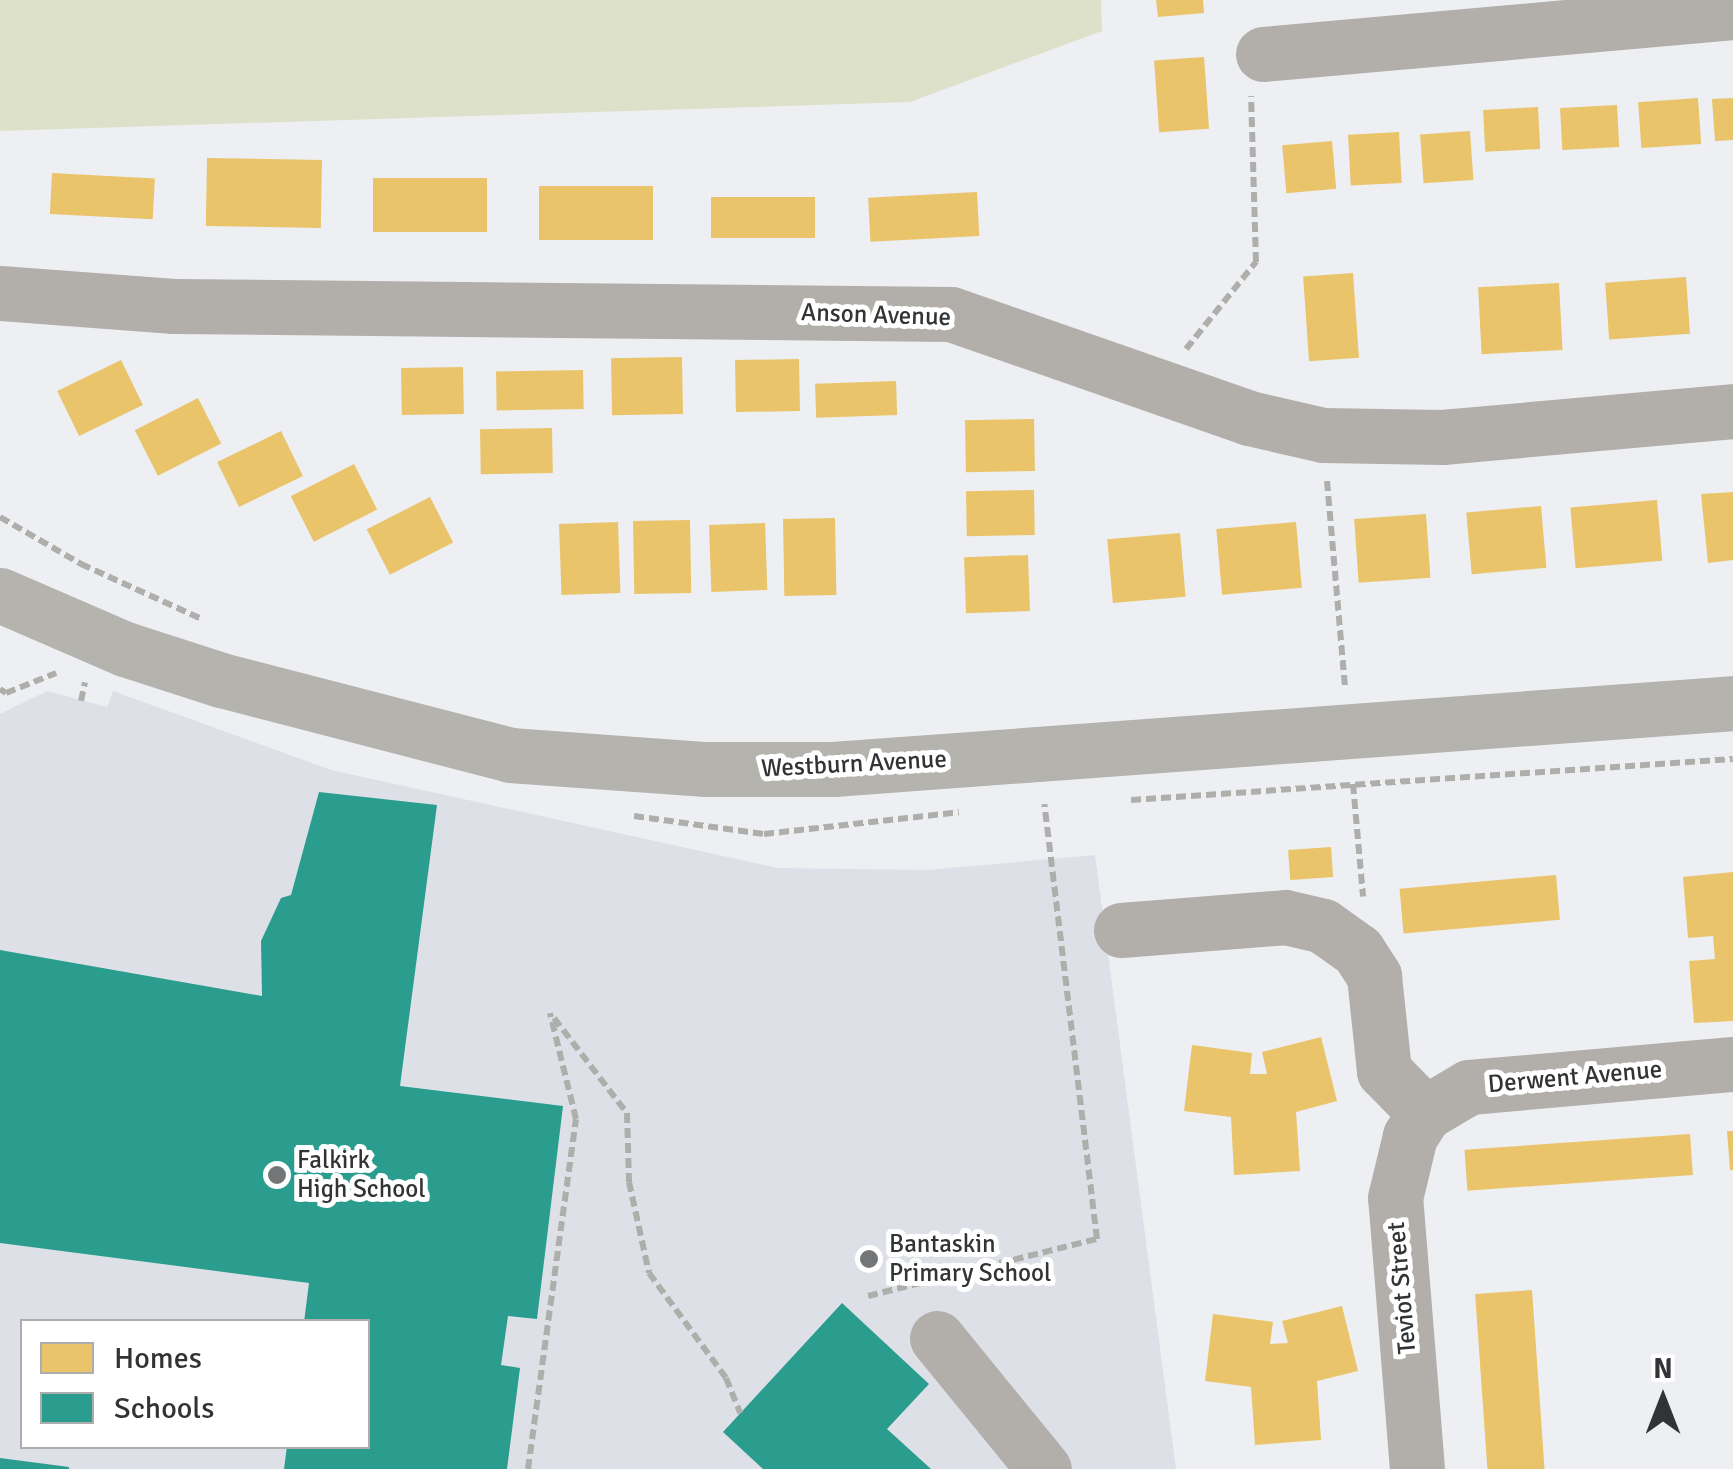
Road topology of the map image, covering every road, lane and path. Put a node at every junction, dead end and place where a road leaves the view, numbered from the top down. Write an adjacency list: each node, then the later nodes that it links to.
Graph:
1 (1733, 12): 2 (street)
2 (1372, 22): 3 (street)
3 (1262, 54): 5 (path)
4 (0, 293): 5 (street, Anson Avenue)
5 (1157, 385): 7 (street, Anson Avenue)
6 (1733, 412): 7 (street, Anson Avenue)
7 (1323, 434): 9 (path)
8 (0, 595): 13 (main road, Westburn Avenue)
9 (1340, 636)
10 (86, 676): 11 (path)
11 (81, 701)
12 (1733, 703): 13 (main road, Westburn Avenue)
13 (1349, 729): 16 (path)
14 (1044, 804): 19 (path)
15 (1120, 930): 16 (street)
16 (1358, 951): 18 (street)
17 (1733, 1064): 18 (street, Derwent Avenue)
18 (1425, 1113): 24 (street, Teviot Street)
19 (868, 1296)
20 (937, 1338): 23 (street)
21 (740, 1413): 22 (path)
22 (528, 1469)
23 (1044, 1469)
24 (1417, 1469)

